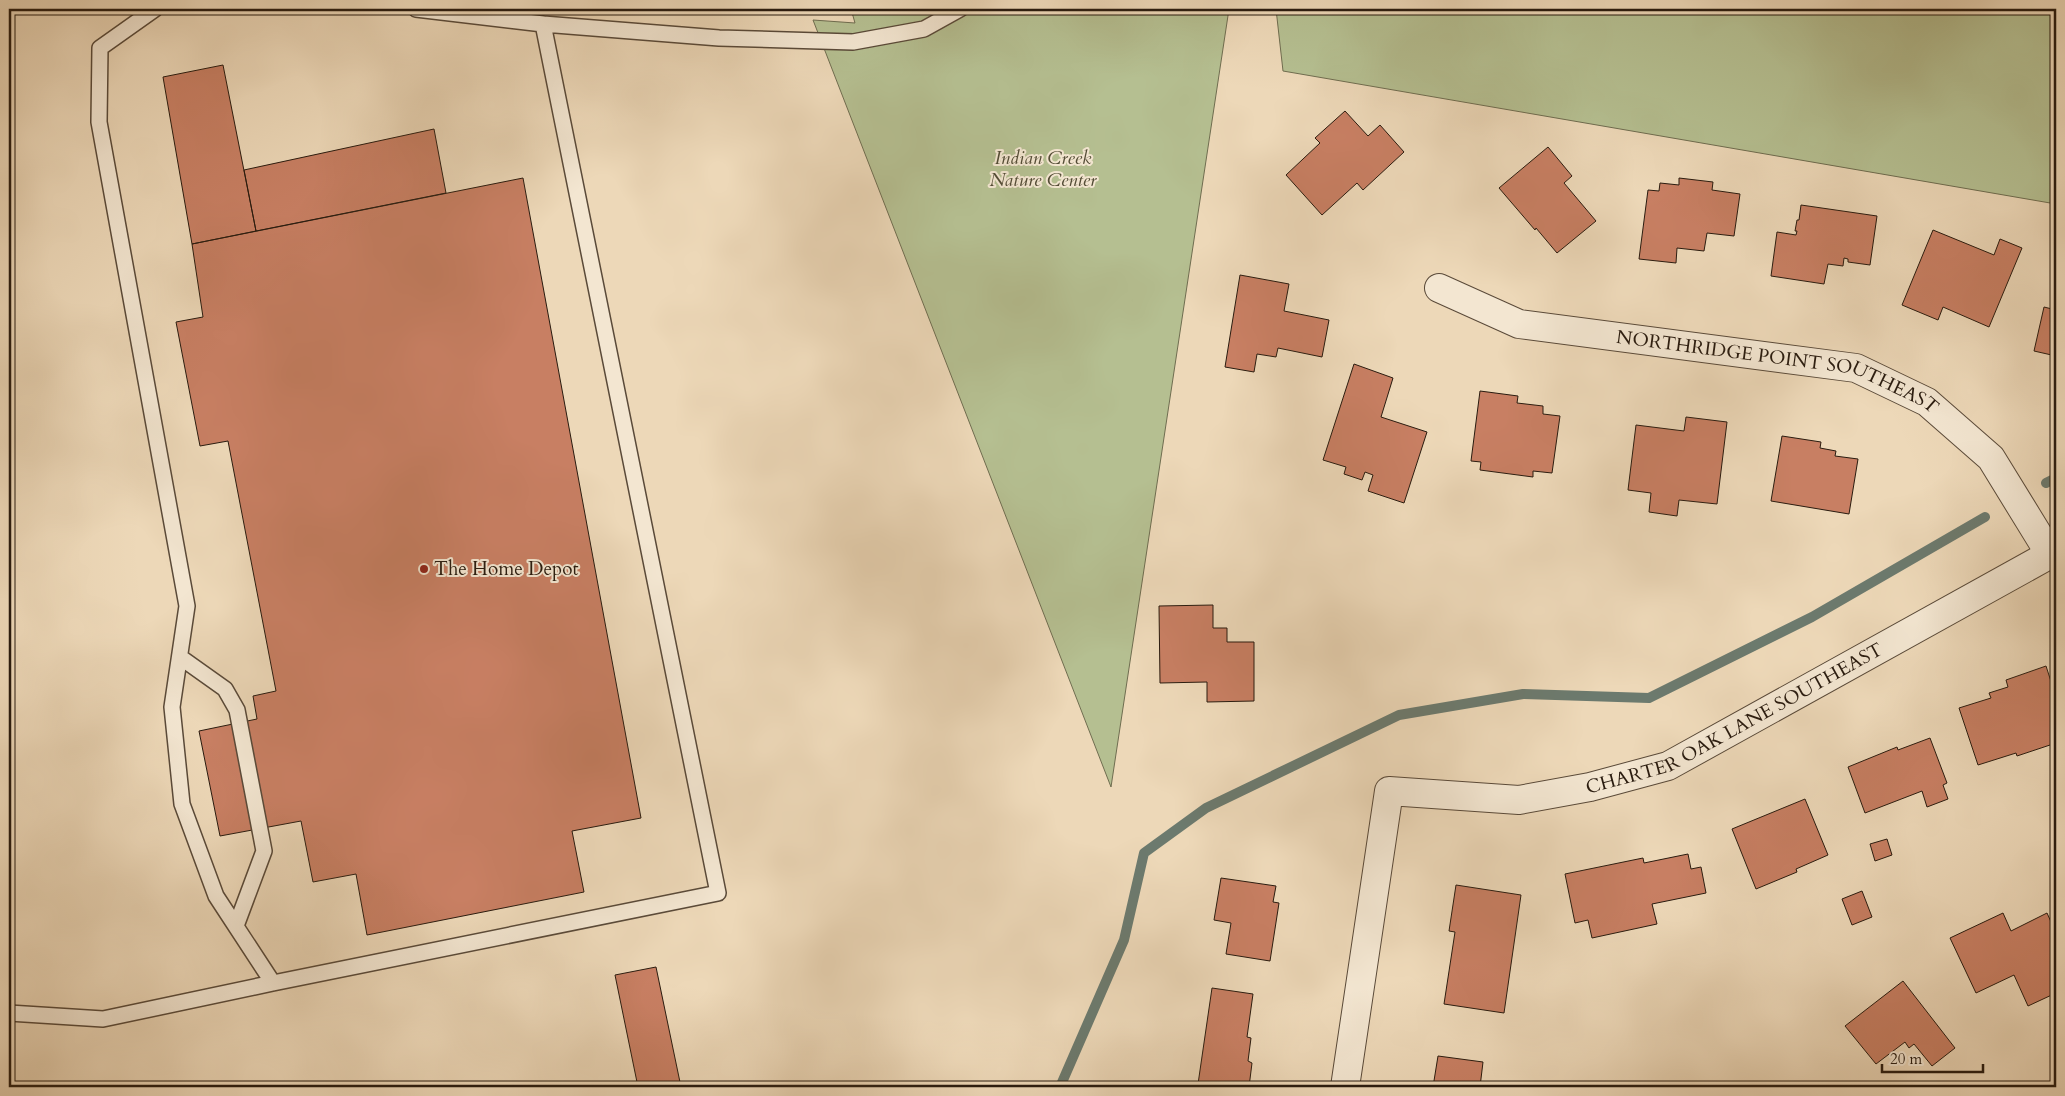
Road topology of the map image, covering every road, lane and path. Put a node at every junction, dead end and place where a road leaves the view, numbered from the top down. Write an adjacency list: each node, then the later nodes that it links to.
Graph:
1 (155, 9): 7 (lane)
2 (416, 9): 4 (lane)
3 (960, 9): 4 (lane)
4 (543, 24): 9 (lane)
5 (1439, 288): 6 (street, NORTHRIDGE POINT SOUTHEAST)
6 (2053, 552): 11 (street, CHARTER OAK LANE SOUTHEAST)
7 (180, 657): 8 (lane); 8 (lane)
8 (236, 926): 9 (lane)
9 (273, 983): 10 (lane)
10 (9, 1012)
11 (1345, 1087)

